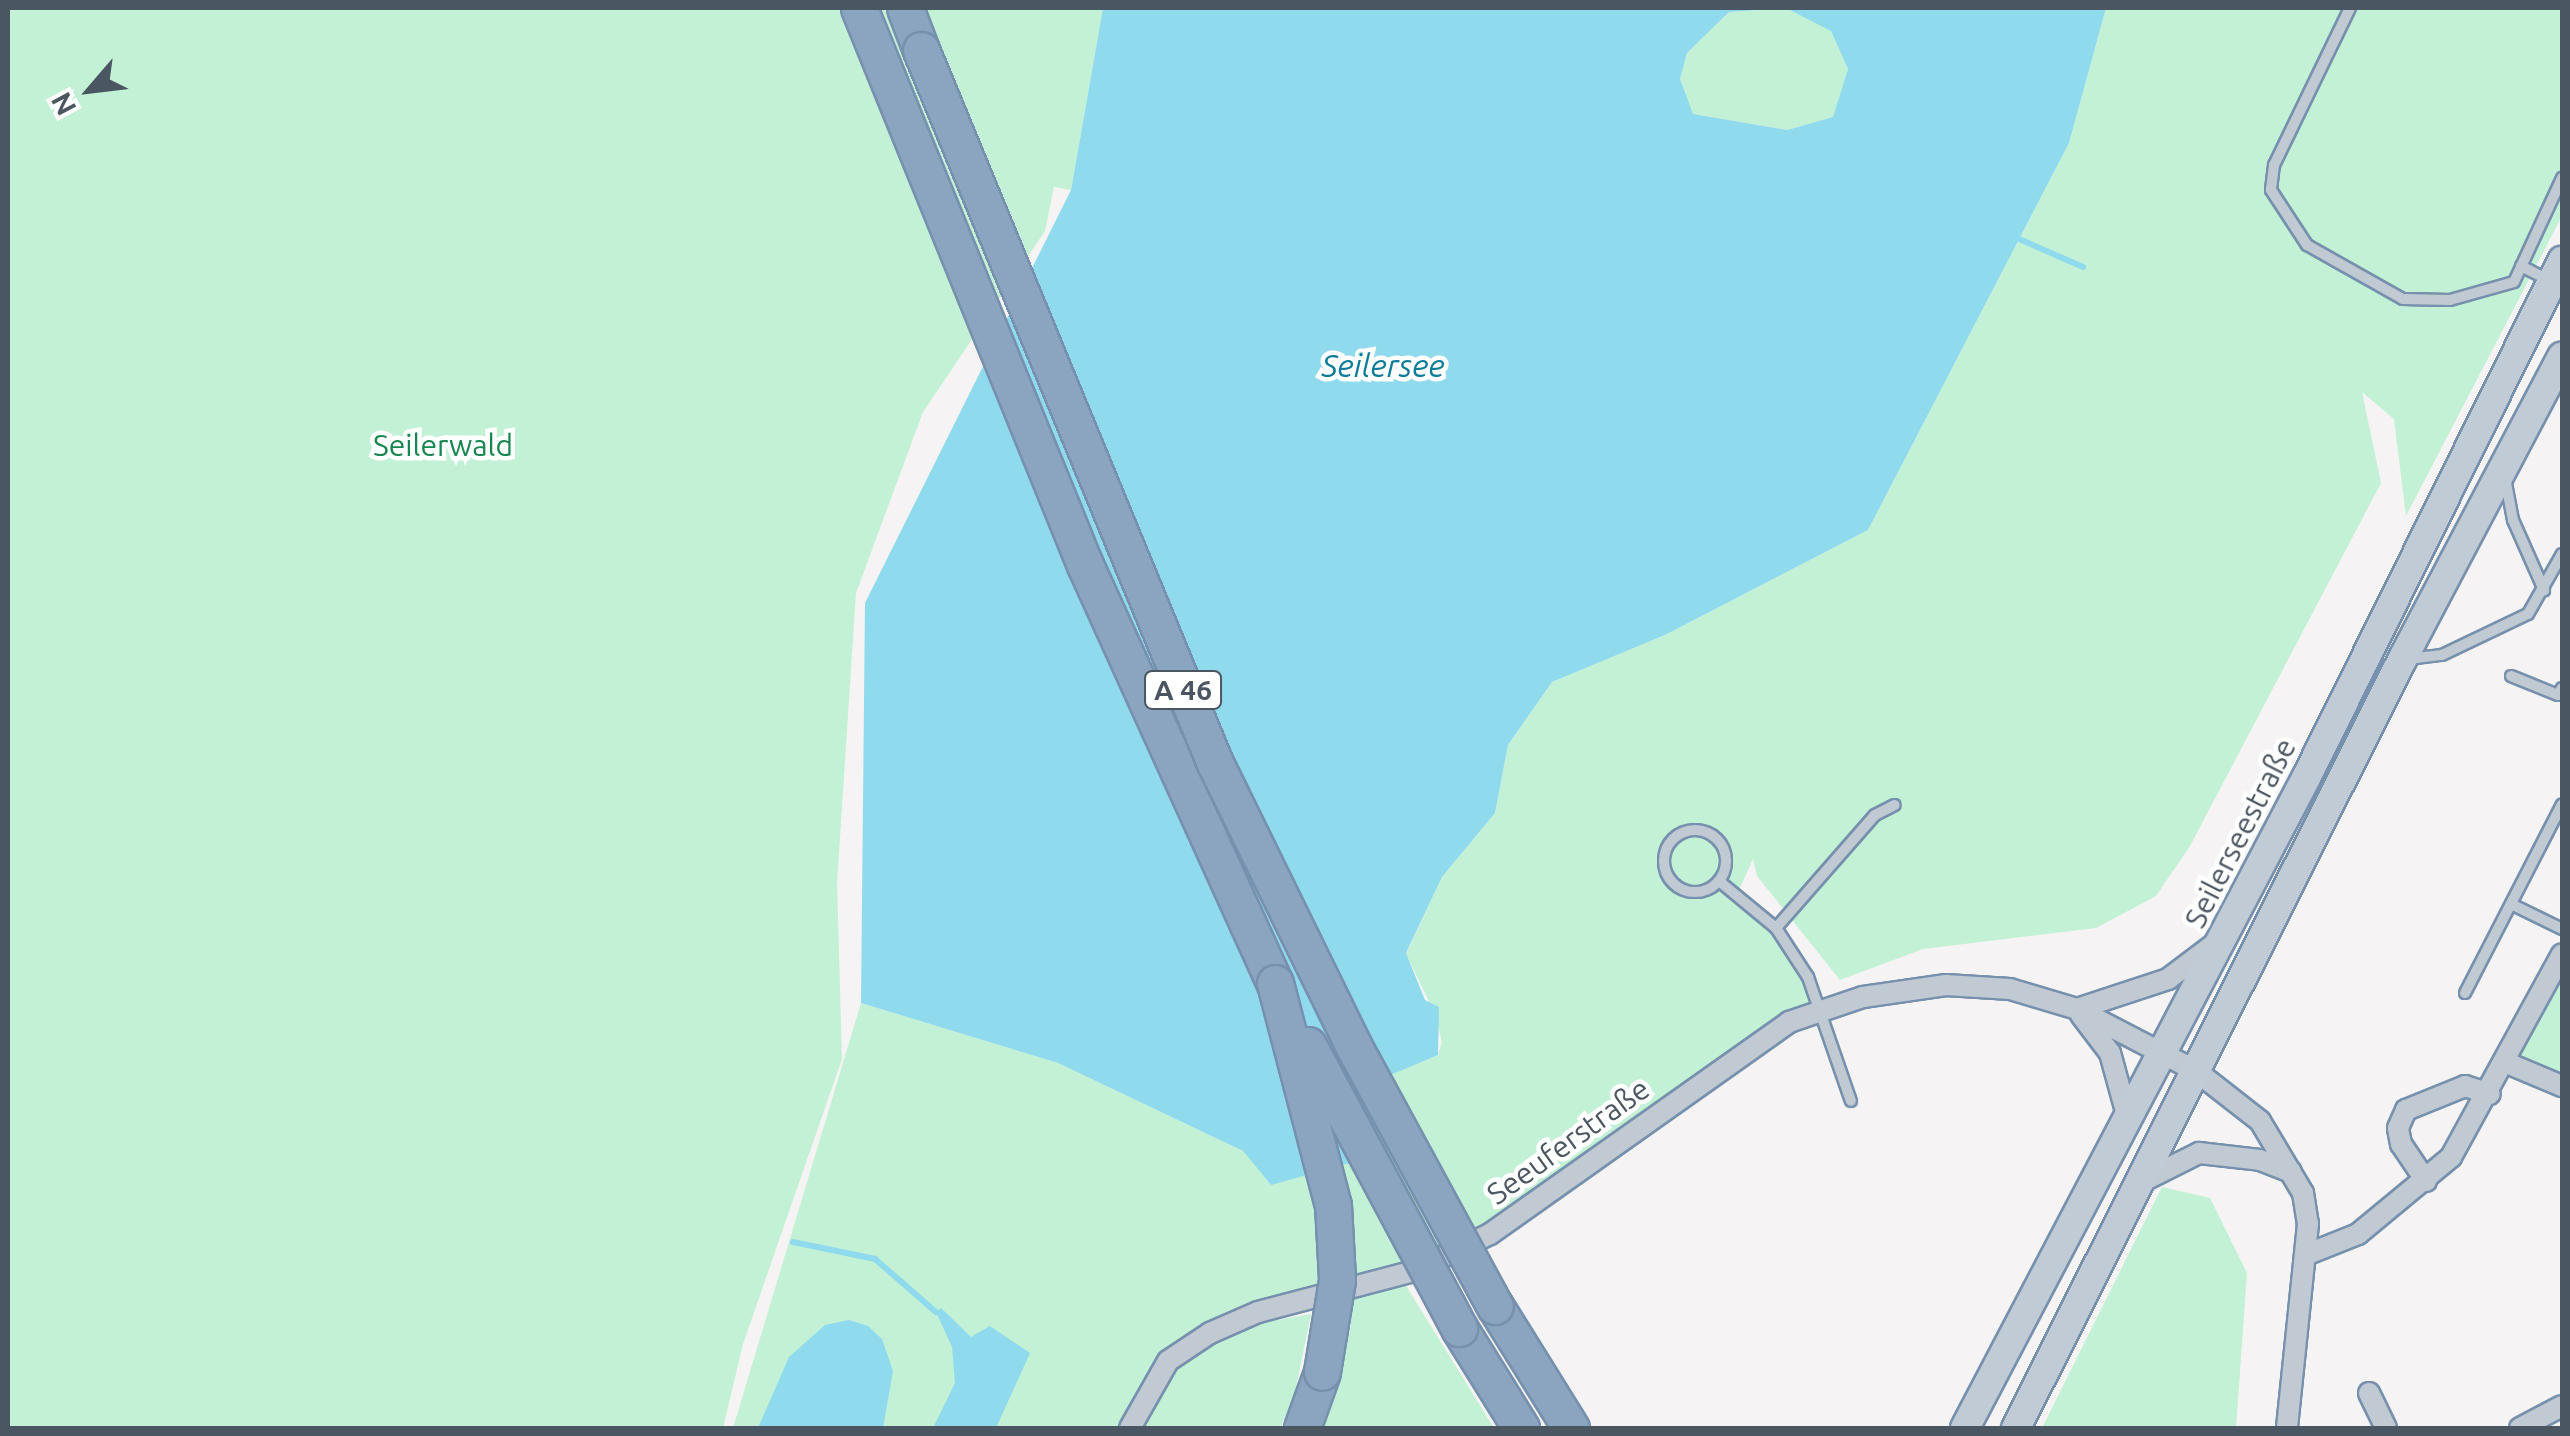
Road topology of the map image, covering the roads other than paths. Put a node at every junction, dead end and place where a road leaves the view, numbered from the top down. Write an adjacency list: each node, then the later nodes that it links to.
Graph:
1 (859, 8): 22 (highway, A 46)
2 (905, 8): 42 (highway, A 46, bridge)
3 (2350, 8): 5 (lane)
4 (2562, 178): 5 (lane)
5 (2521, 266): 6 (lane)
6 (2557, 272): 20 (main road, Seilerseestraße)
7 (2562, 357): 8 (main road)
8 (2504, 471): 10 (lane); 11 (main road)
9 (2562, 554): 10 (lane)
10 (2544, 590): 11 (lane)
11 (2402, 660): 28 (main road)
12 (2510, 676): 13 (lane)
13 (2562, 688)
14 (2562, 804): 17 (lane)
15 (1896, 805): 18 (lane)
16 (1719, 881): 16 (lane); 18 (lane)
17 (2511, 904): 19 (lane); 23 (lane)
18 (1776, 928): 24 (lane)
19 (2562, 929)
20 (2224, 936): 25 (street); 26 (main road, Seilerseestraße)
21 (2562, 954): 27 (street)
22 (1275, 983): 40 (highway, bridge); 41 (highway, A 46, bridge)
23 (2465, 993)
24 (1822, 1008): 25 (street, Seeuferstraße); 31 (lane); 39 (street, Seeuferstraße)
25 (2076, 1009): 26 (street, Seeuferstraße); 32 (street)
26 (2162, 1052): 28 (street, Seeuferstraße); 32 (main road, Seilerseestraße)
27 (2507, 1063): 29 (street); 30 (street)
28 (2196, 1071): 33 (street, Seeuferstraße); 35 (main road)
29 (2562, 1086)
30 (2490, 1094): 34 (street); 34 (street)
31 (1851, 1101)
32 (2127, 1115): 43 (main road, Seilerseestraße)
33 (2292, 1172): 35 (street); 36 (street, Seeuferstraße)
34 (2426, 1181): 36 (street)
35 (2141, 1182): 44 (main road)
36 (2308, 1254): 45 (street, Seeuferstraße)
37 (2368, 1393): 46 (street)
38 (2562, 1406): 47 (street)
39 (1130, 1428)
40 (1302, 1428)
41 (1521, 1428)
42 (1572, 1428)
43 (1965, 1428)
44 (2016, 1428)
45 (2287, 1428)
46 (2386, 1428)
47 (2520, 1428)

